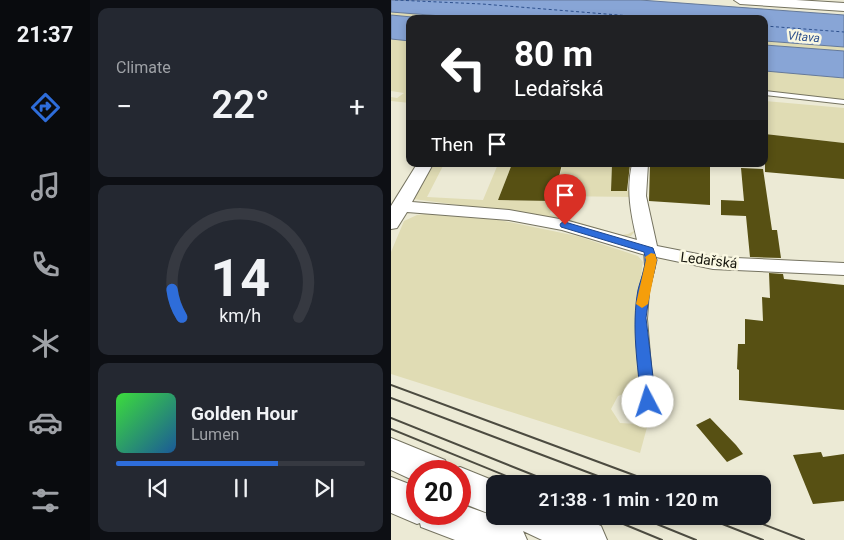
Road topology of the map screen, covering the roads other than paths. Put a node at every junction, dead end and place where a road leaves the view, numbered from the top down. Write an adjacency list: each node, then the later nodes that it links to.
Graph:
1 (740, 0): 3 (main road)
2 (791, 0): 3 (main road)
3 (844, 5)
4 (768, 93): 5 (lane)
5 (844, 102)
6 (423, 167): 8 (street)
7 (639, 167): 10 (street)
8 (400, 206): 9 (street); 10 (street, Ledařská)
9 (391, 224)
10 (649, 250): 11 (street, Ledařská); 12 (lane)
11 (844, 269)
12 (633, 407)
13 (391, 453): 14 (main road)
14 (407, 460)
15 (471, 489): 17 (main road)
16 (391, 494): 18 (main road)
17 (486, 496)
18 (406, 501)
19 (465, 525): 21 (main road)
20 (553, 525): 22 (main road)
21 (506, 540)
22 (586, 540)

